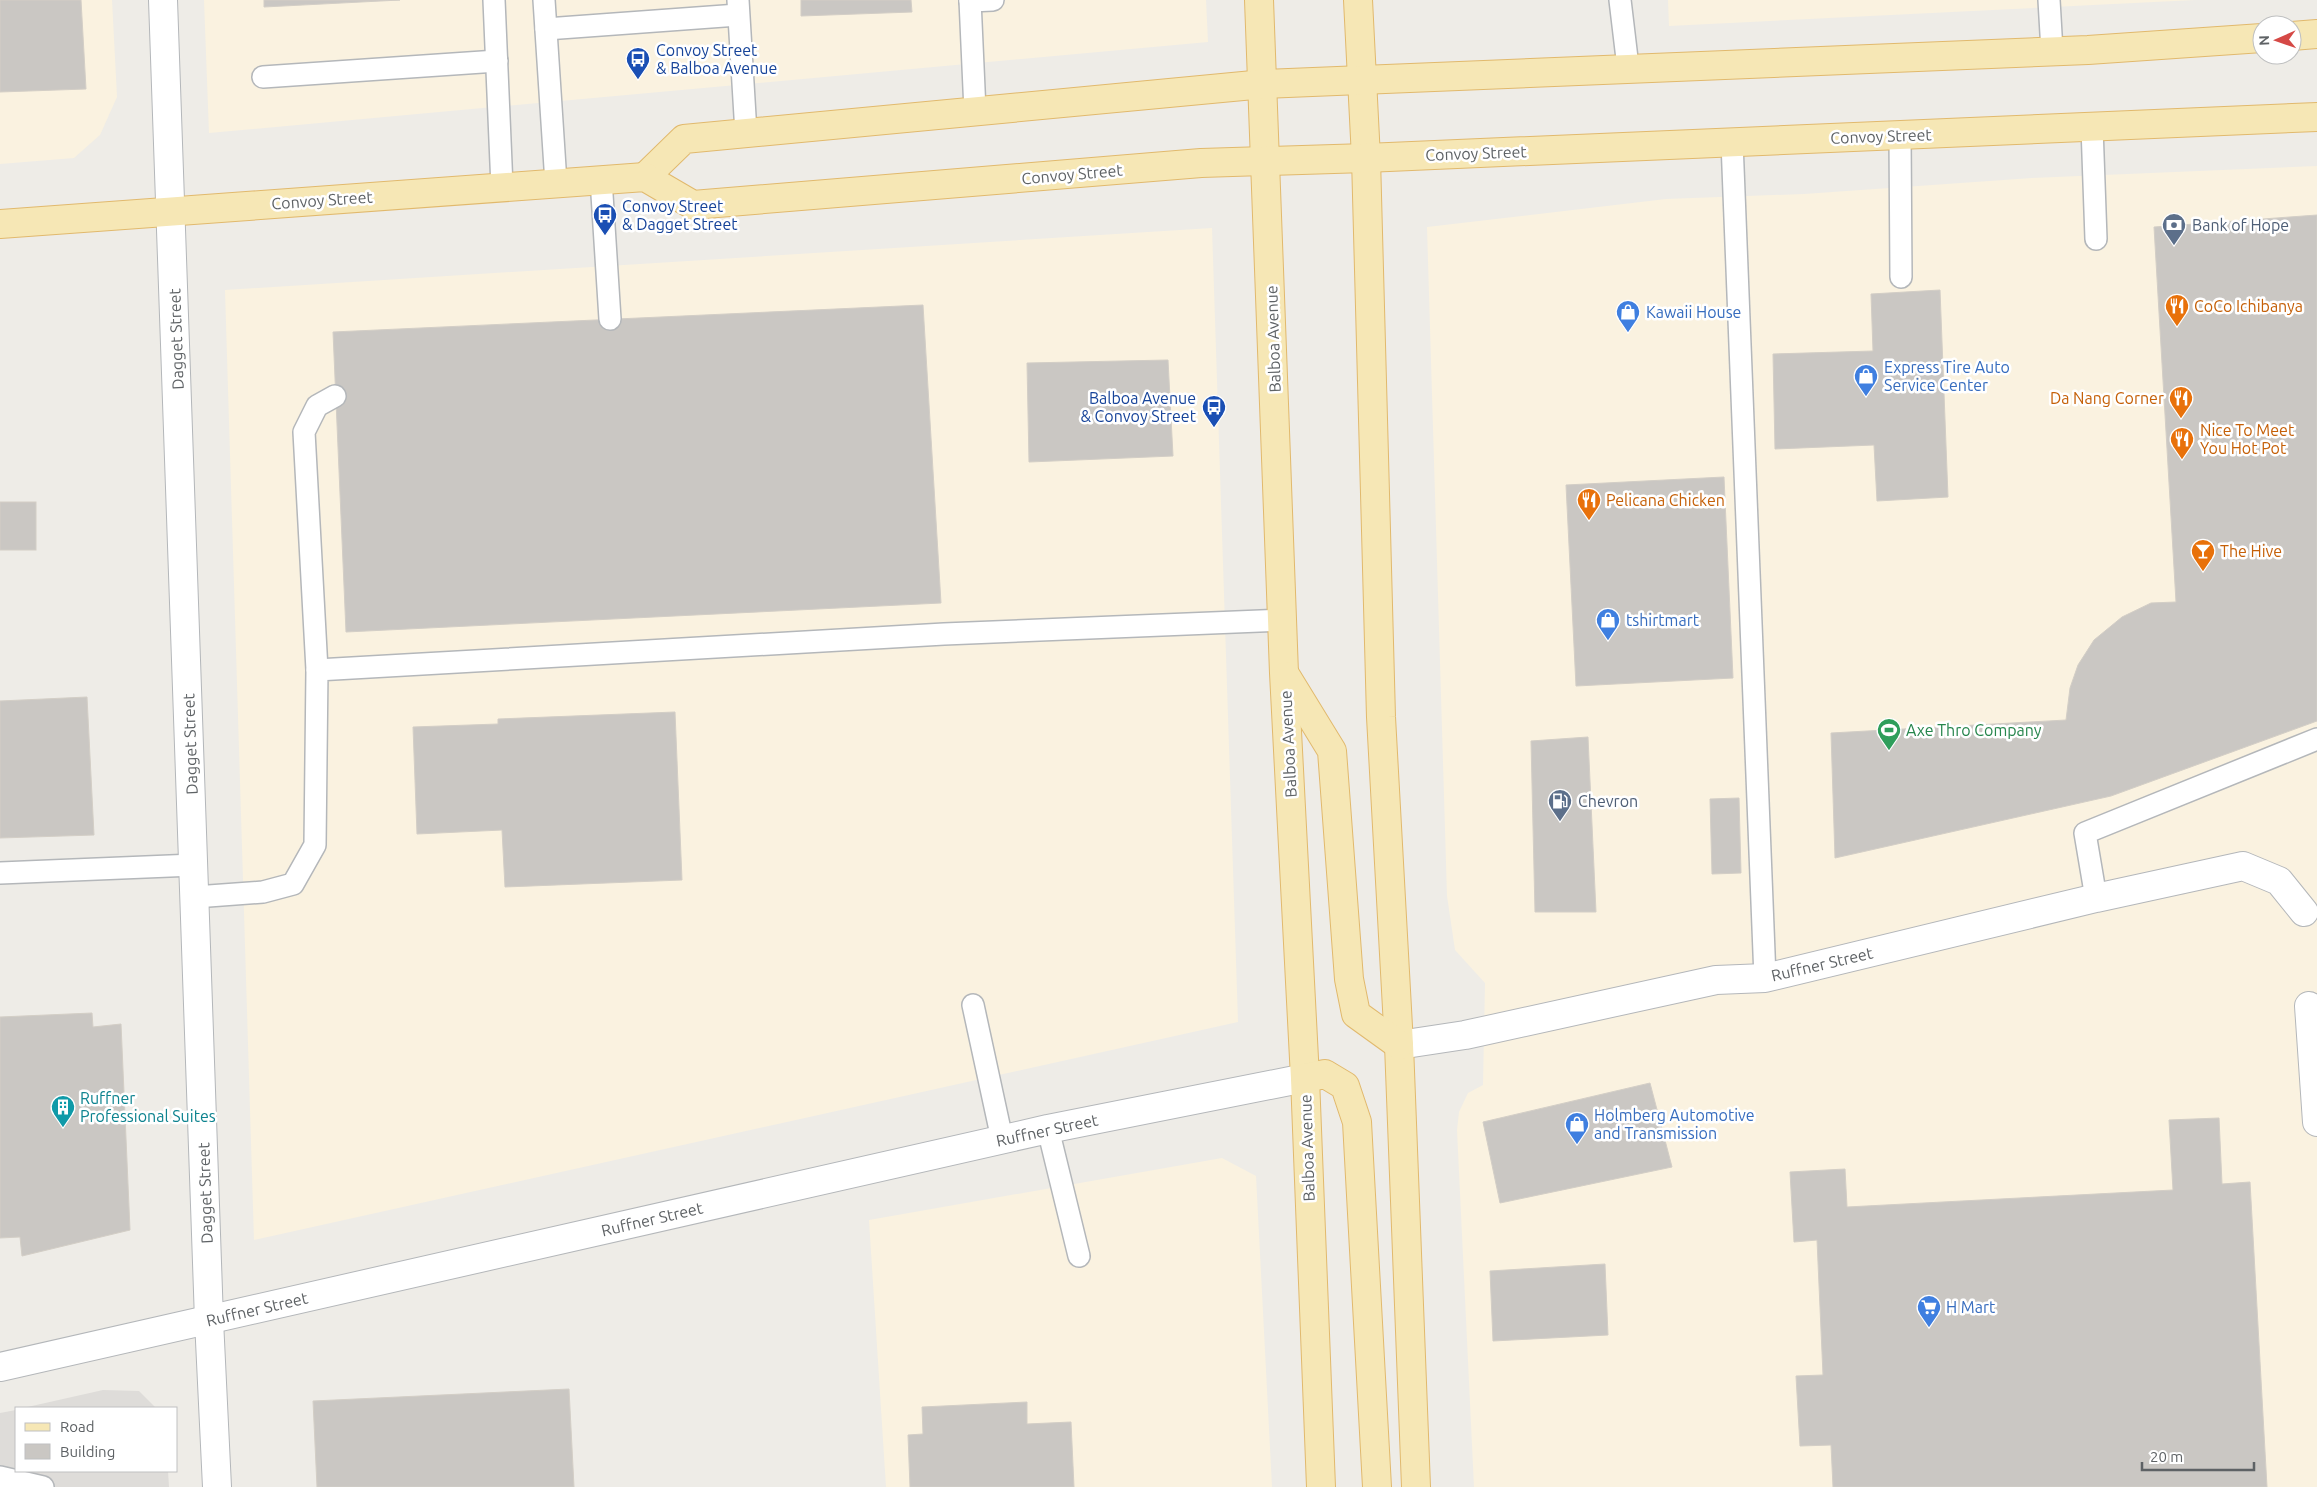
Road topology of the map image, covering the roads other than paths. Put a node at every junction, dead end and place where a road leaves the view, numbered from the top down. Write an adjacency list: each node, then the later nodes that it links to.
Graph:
1 (164, 0): 33 (street, Dagget Street)
2 (494, 0): 16 (lane)
3 (544, 0): 11 (lane)
4 (993, 0): 9 (lane)
5 (1259, 0): 20 (main road, Balboa Avenue)
6 (1358, 0): 19 (main road)
7 (1620, 0): 17 (lane)
8 (2049, 0): 15 (lane)
9 (970, 1): 21 (lane)
10 (738, 8): 11 (lane); 24 (lane)
11 (546, 28): 31 (lane)
12 (2317, 34): 13 (main road)
13 (2302, 35)
14 (2252, 39): 15 (main road)
15 (2052, 50): 17 (main road)
16 (496, 61): 18 (lane); 32 (lane)
17 (1628, 67): 19 (main road)
18 (263, 76)
19 (1362, 78): 20 (main road); 27 (main road)
20 (1264, 84): 21 (main road); 28 (main road, Balboa Avenue)
21 (975, 111): 24 (main road)
22 (2317, 117): 23 (main road, Convoy Street)
23 (2092, 127): 25 (main road, Convoy Street); 35 (lane)
24 (746, 133): 29 (main road)
25 (1900, 135): 26 (main road, Convoy Street); 36 (lane)
26 (1732, 142): 27 (main road, Convoy Street); 48 (lane)
27 (1366, 158): 28 (main road, Convoy Street); 51 (main road)
28 (1266, 160): 29 (main road, Convoy Street); 39 (main road, Balboa Avenue)
29 (645, 177): 30 (main road, Convoy Street)
30 (601, 179): 31 (main road, Convoy Street); 37 (lane)
31 (556, 183): 32 (main road, Convoy Street)
32 (502, 187): 33 (main road, Convoy Street)
33 (171, 210): 34 (main road, Convoy Street); 43 (street, Dagget Street)
34 (0, 224)
35 (2096, 239)
36 (1901, 277)
37 (610, 319)
38 (336, 396): 40 (lane)
39 (1282, 620): 40 (lane); 41 (main road, Balboa Avenue)
40 (317, 670): 45 (lane)
41 (1284, 672): 51 (main road); 52 (main road, Balboa Avenue)
42 (2317, 739): 46 (lane)
43 (194, 865): 44 (lane); 45 (street, Dagget Street)
44 (0, 873)
45 (195, 897): 57 (street, Dagget Street)
46 (2096, 898): 47 (street, Ruffner Street); 48 (street, Ruffner Street)
47 (2304, 912)
48 (1765, 978): 51 (street, Ruffner Street)
49 (973, 1005): 55 (lane)
50 (2309, 1006): 53 (street)
51 (1399, 1046): 64 (main road)
52 (1305, 1078): 54 (street, Ruffner Street); 62 (main road, Balboa Avenue); 63 (main road)
53 (2316, 1105)
54 (1048, 1128): 55 (street, Ruffner Street); 56 (lane)
55 (1002, 1139): 57 (street, Ruffner Street)
56 (1079, 1256)
57 (209, 1320): 58 (street, Ruffner Street); 61 (street, Dagget Street)
58 (0, 1367)
59 (0, 1477): 60 (lane)
60 (43, 1487)
61 (217, 1487)
62 (1321, 1487)
63 (1377, 1487)
64 (1416, 1487)

